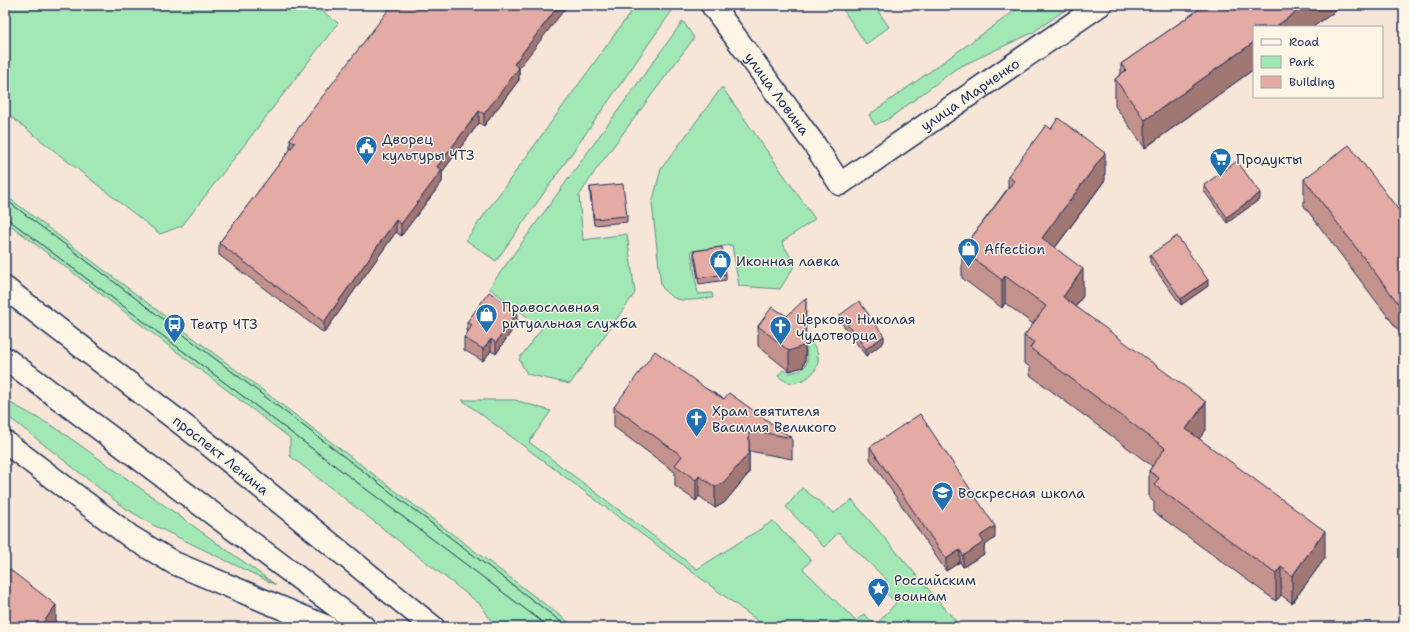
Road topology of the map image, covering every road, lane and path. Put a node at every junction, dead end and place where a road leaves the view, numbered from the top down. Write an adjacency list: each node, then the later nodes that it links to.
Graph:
1 (712, 5): 3 (main road, улица Ловина)
2 (1100, 5): 3 (main road, улица Марченко)
3 (840, 184)
4 (5, 288): 9 (main road, проспект Ленина)
5 (5, 358): 8 (main road)
6 (5, 442): 7 (main road)
7 (327, 627)
8 (364, 627)
9 (434, 627)

